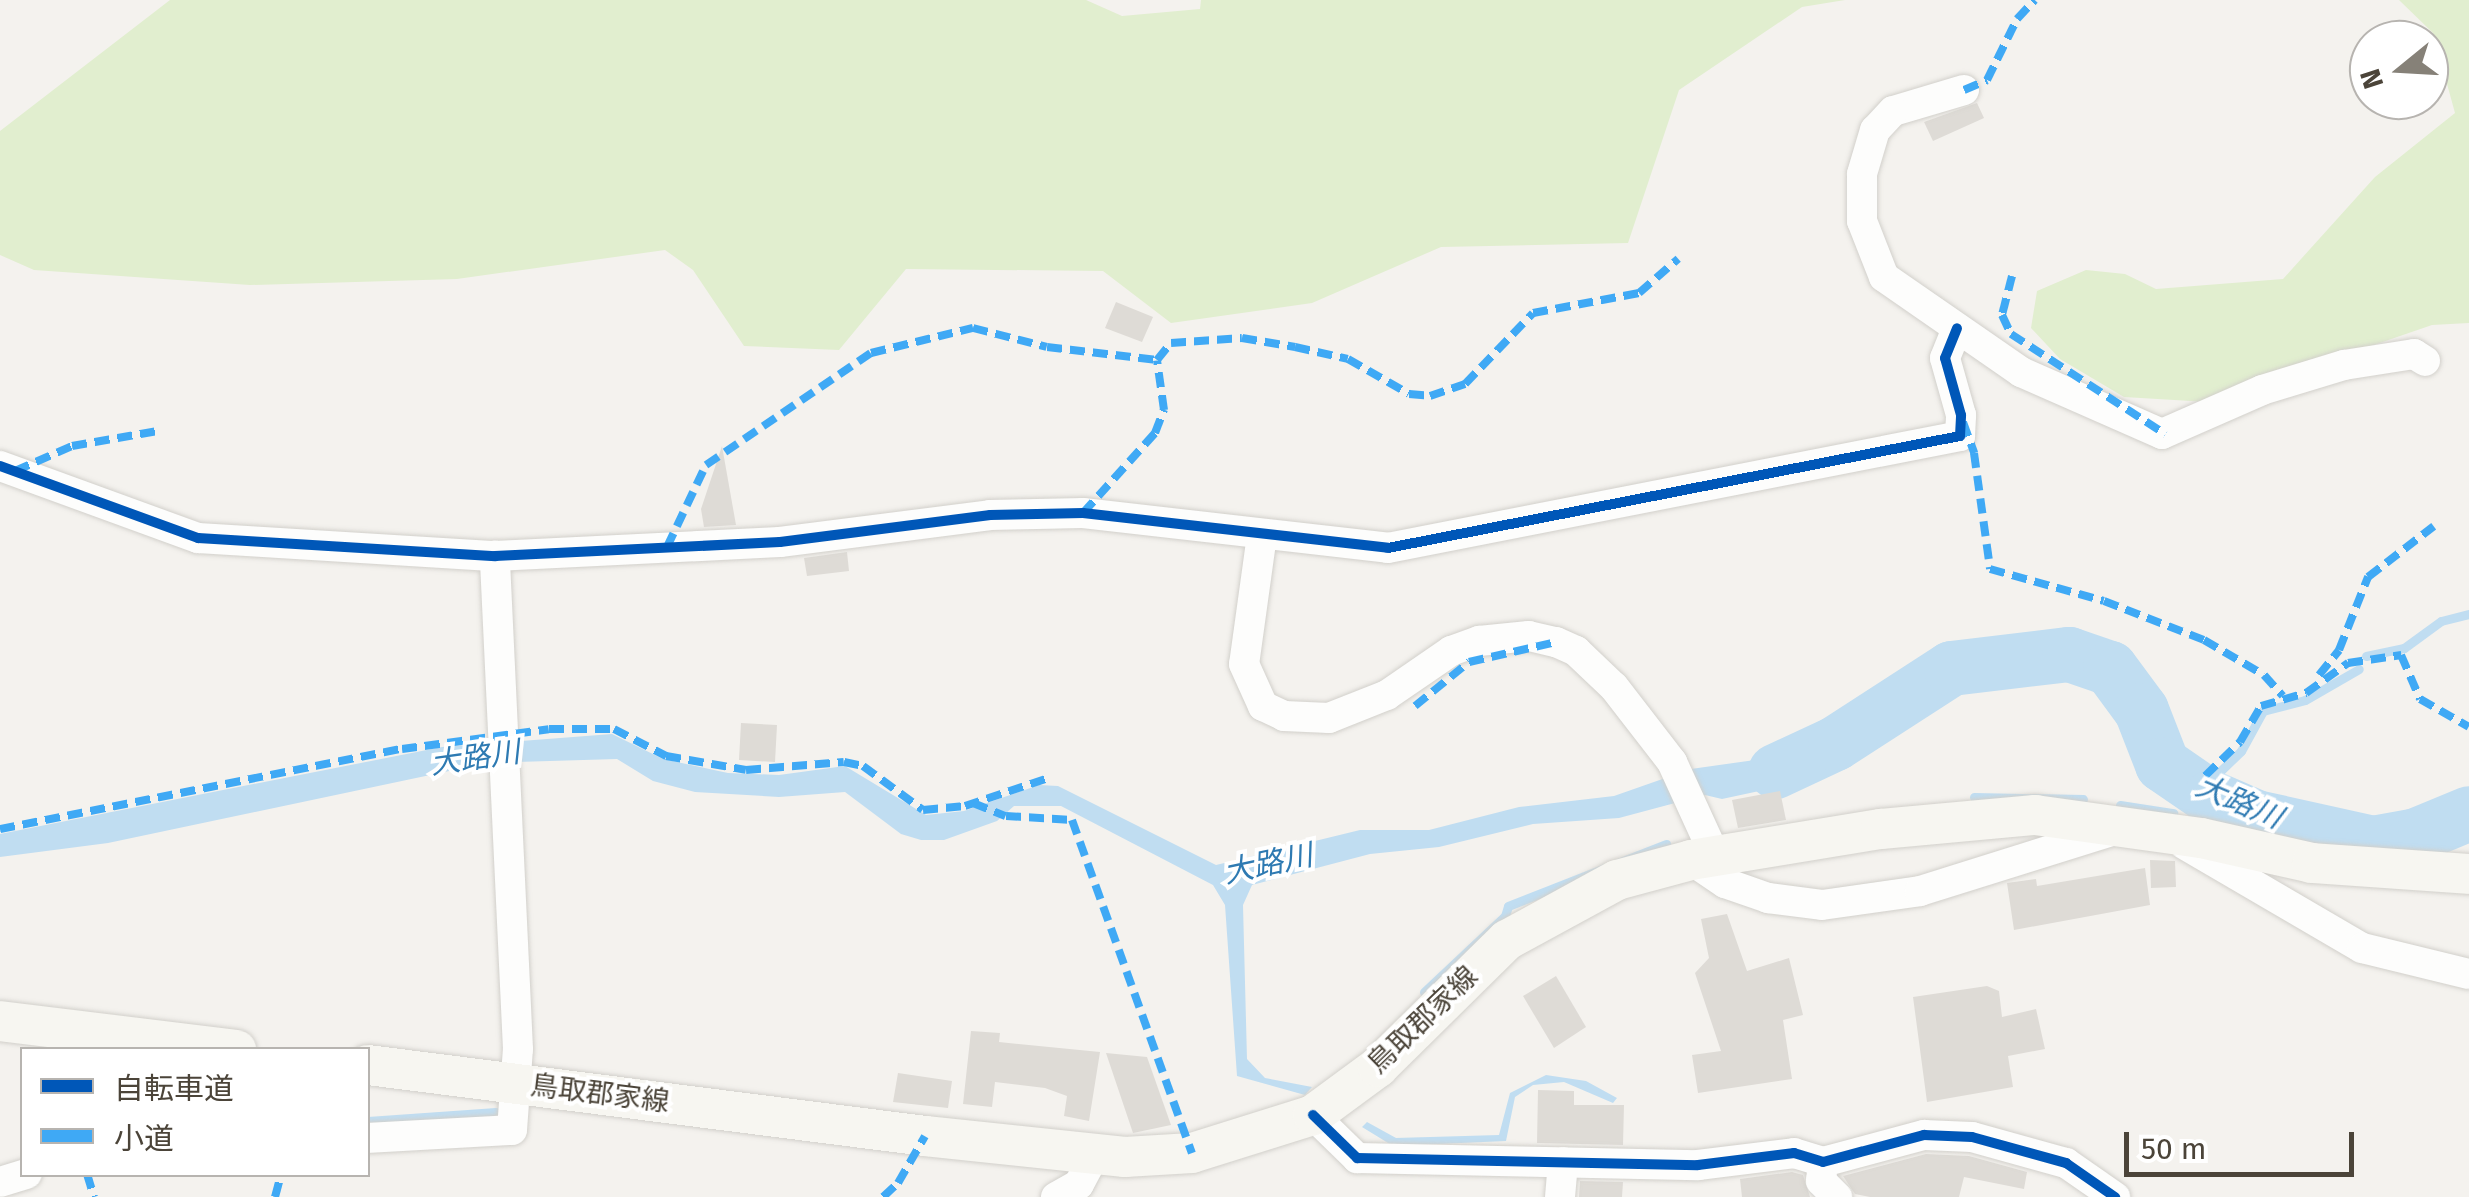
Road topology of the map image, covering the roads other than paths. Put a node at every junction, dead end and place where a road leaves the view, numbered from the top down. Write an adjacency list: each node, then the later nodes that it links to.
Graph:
1 (1964, 90): 2 (street)
2 (1957, 328): 3 (street); 5 (street)
3 (2425, 361)
4 (0, 466): 6 (street)
5 (1262, 535): 6 (street); 8 (street)
6 (494, 556): 14 (street)
7 (2143, 829): 8 (main road, 鳥取郡家線); 8 (street); 9 (main road, 鳥取郡家線); 10 (street)
8 (1703, 858): 15 (main road, 鳥取郡家線)
9 (2469, 874)
10 (2469, 974)
11 (0, 1022): 12 (main road)
12 (211, 1047)
13 (370, 1065): 14 (main road, 鳥取郡家線)
14 (515, 1083): 16 (street); 17 (main road, 鳥取郡家線)
15 (1313, 1115): 17 (main road, 鳥取郡家線); 18 (street)
16 (370, 1138)
17 (1095, 1154): 20 (street)
18 (1563, 1162): 19 (street); 21 (street)
19 (1823, 1162): 22 (street); 23 (street)
20 (1056, 1197)
21 (1560, 1197)
22 (1837, 1197)
23 (2114, 1197)

